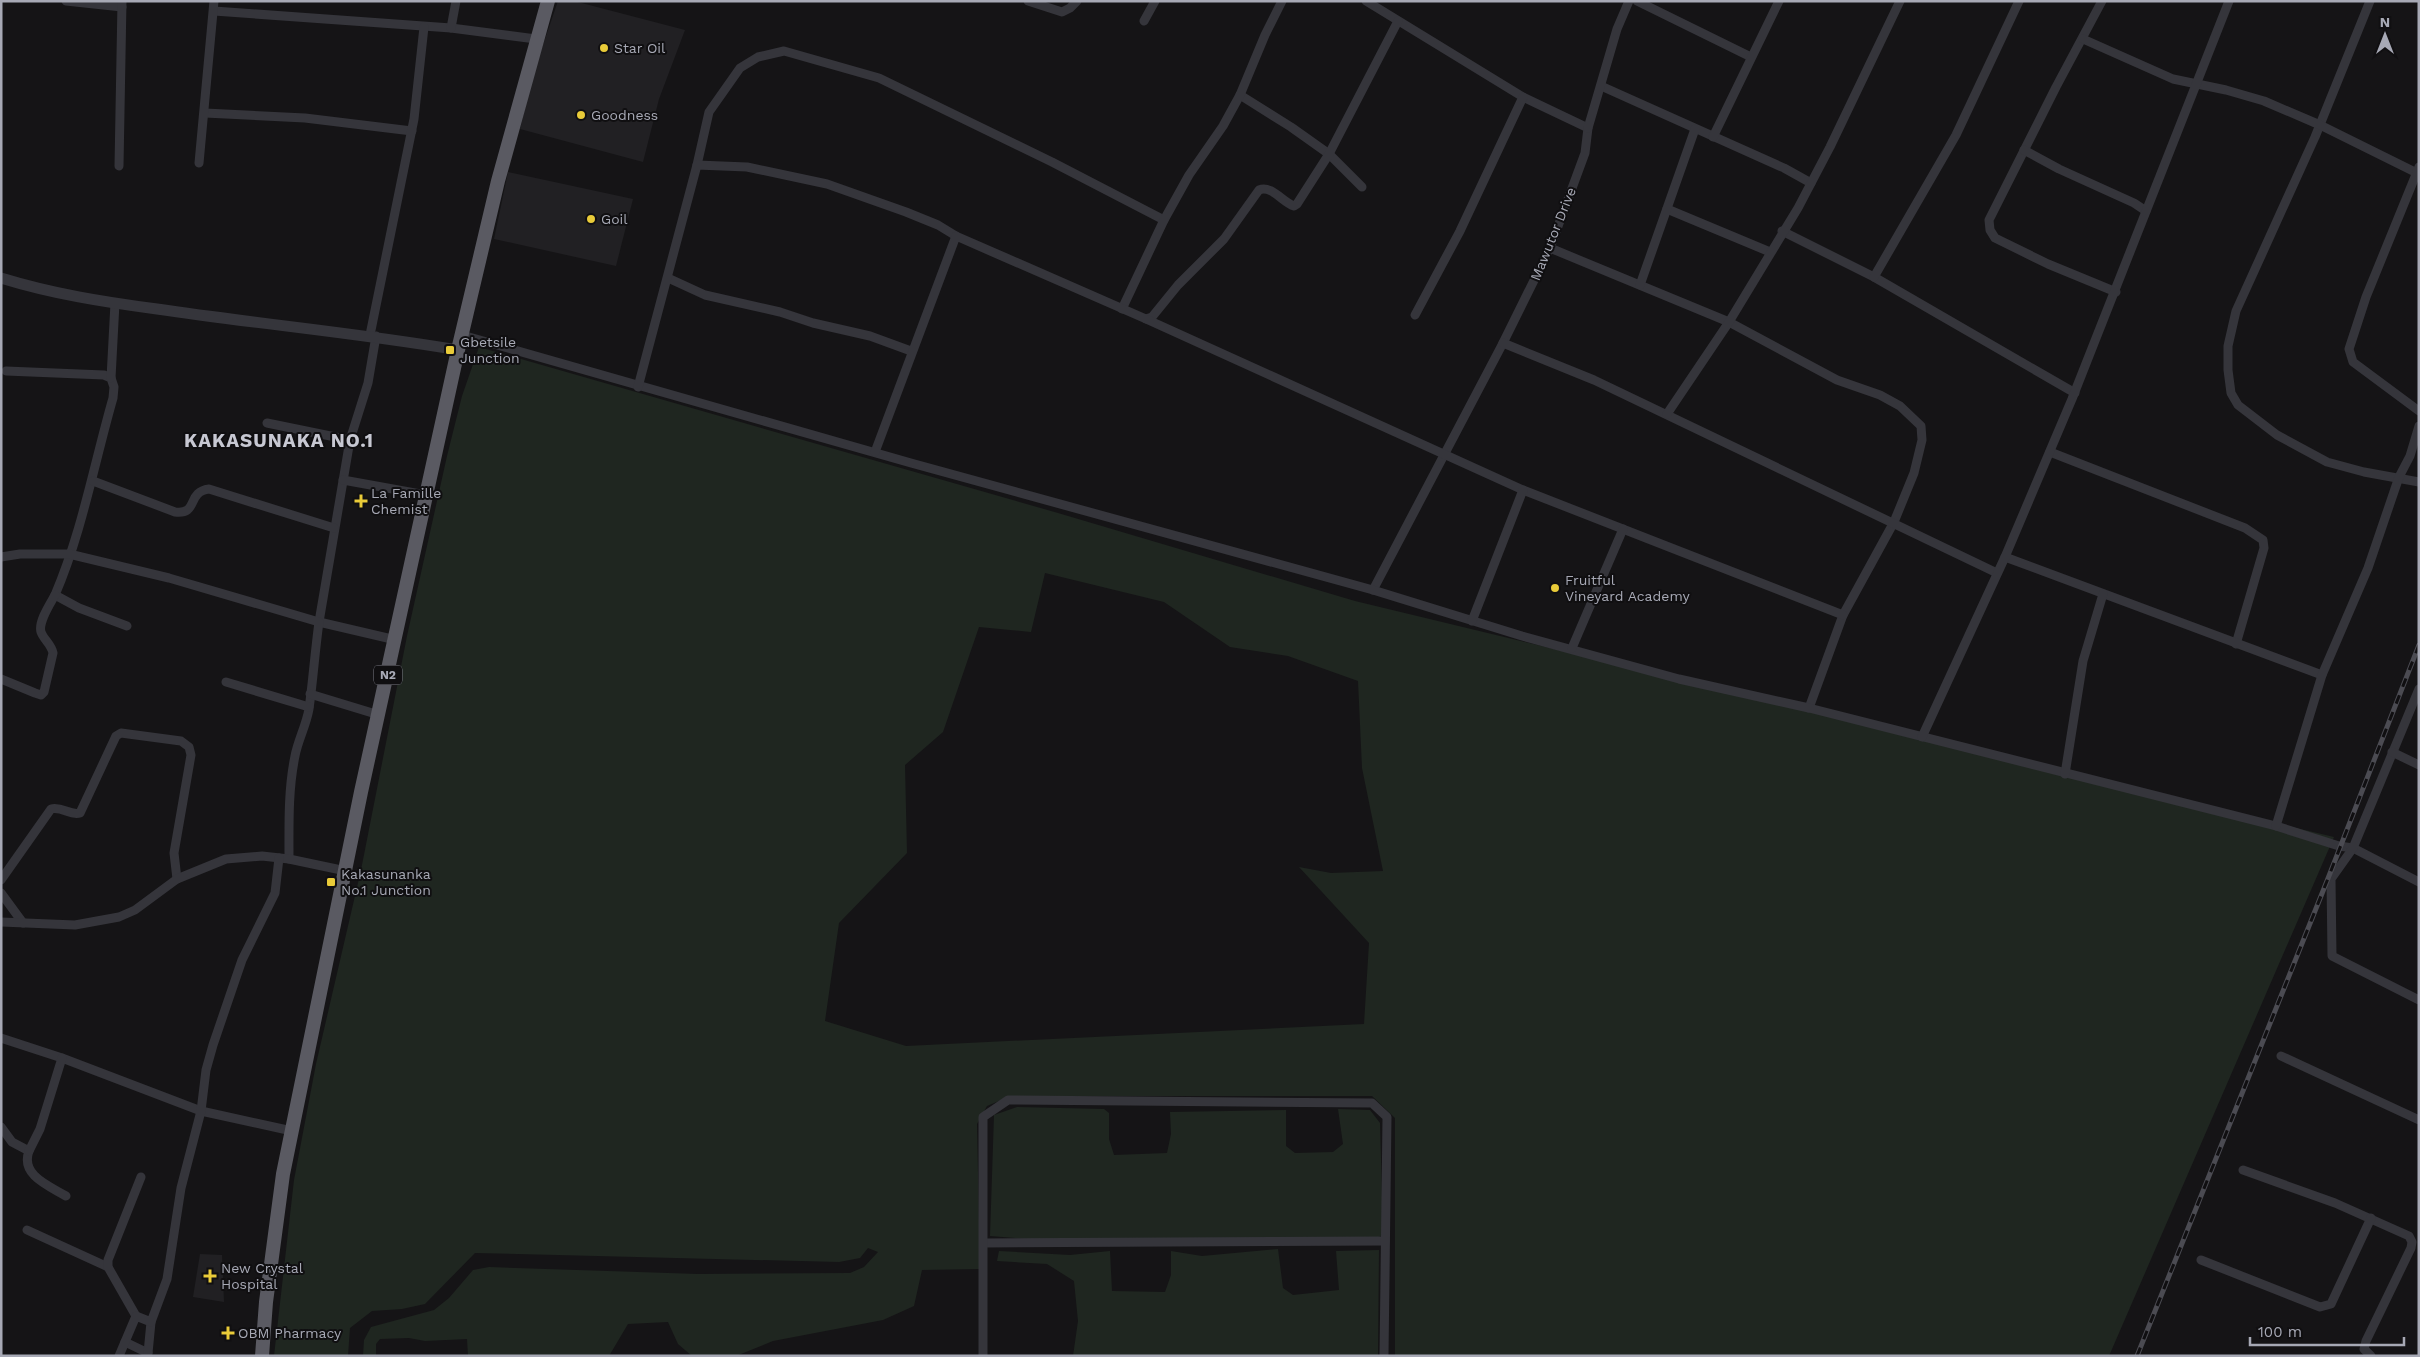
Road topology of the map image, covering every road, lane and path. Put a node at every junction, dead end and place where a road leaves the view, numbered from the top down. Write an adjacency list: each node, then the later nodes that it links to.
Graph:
1 (66, 1): 18 (street)
2 (214, 1): 19 (street)
3 (456, 1): 23 (street)
4 (548, 1): 24 (highway, N2)
5 (1028, 1): 6 (street)
6 (1077, 1)
7 (1155, 1): 20 (street)
8 (1282, 1): 29 (street)
9 (1366, 1): 21 (street)
10 (1629, 1): 28 (street, Mawutor Drive)
11 (1637, 1): 26 (street)
12 (1779, 1): 26 (street)
13 (1900, 1): 43 (street)
14 (2019, 1): 52 (street)
15 (2102, 1): 25 (street)
16 (2229, 1): 27 (street)
17 (2370, 1): 32 (street)
18 (122, 4): 41 (street)
19 (214, 11): 22 (street); 31 (street)
20 (1144, 21)
21 (1398, 21): 30 (street); 38 (street)
22 (424, 27): 23 (street); 35 (street)
23 (451, 28): 24 (street)
24 (536, 39): 62 (highway, N2)
25 (2083, 39): 27 (street); 37 (street)
26 (1751, 57): 36 (street)
27 (2197, 85): 32 (street); 46 (street)
28 (1601, 86): 33 (street, Mawutor Drive); 34 (street)
29 (1240, 95): 38 (street); 47 (street)
30 (1523, 97): 33 (street); 59 (street)
31 (205, 112): 35 (street); 39 (street)
32 (2320, 125): 42 (street); 79 (street)
33 (1588, 128): 50 (street, Mawutor Drive)
34 (1695, 129): 36 (street); 45 (street)
35 (412, 131): 63 (street)
36 (1713, 137): 43 (street)
37 (2024, 150): 46 (street); 56 (street)
38 (1329, 154): 44 (street); 60 (street)
39 (199, 163)
40 (696, 165): 47 (street); 49 (street); 54 (street)
41 (119, 166)
42 (2418, 171): 71 (street)
43 (1811, 182): 48 (street)
44 (1362, 187)
45 (1667, 209): 51 (street); 55 (street)
46 (2146, 212): 56 (street)
47 (1164, 220): 58 (street)
48 (1782, 231): 51 (street); 52 (street)
49 (956, 236): 58 (street); 66 (street)
50 (1550, 248): 55 (street); 64 (street, Mawutor Drive)
51 (1770, 252): 61 (street)
52 (1874, 277): 70 (street)
53 (1, 278): 57 (street)
54 (668, 278): 66 (street); 69 (street)
55 (1640, 285): 61 (street)
56 (2116, 292): 70 (street)
57 (115, 303): 63 (street); 68 (street)
58 (1122, 309): 60 (street)
59 (1415, 315)
60 (1146, 319): 78 (street)
61 (1729, 322): 72 (street); 85 (street)
62 (462, 335): 65 (highway, N2); 69 (street)
63 (373, 336): 65 (street); 75 (street)
64 (1503, 343): 72 (street); 78 (street, Mawutor Drive)
65 (458, 350): 84 (highway, N2)
66 (912, 351): 76 (street)
67 (6, 370): 68 (street)
68 (111, 378): 81 (street)
69 (638, 387): 76 (street)
70 (2075, 393): 77 (street)
71 (2419, 411)
72 (1667, 414): 85 (street)
73 (267, 423): 75 (street)
74 (2419, 426): 79 (street)
75 (350, 440): 80 (street)
76 (875, 452): 92 (street)
77 (2050, 452): 89 (street); 100 (street)
78 (1444, 454): 83 (street); 92 (street, Mawutor Drive)
79 (2400, 478): 82 (street); 102 (street)
80 (343, 480): 84 (street); 86 (street)
81 (93, 481): 86 (street); 88 (street)
82 (2419, 482)
83 (1523, 490): 87 (street); 96 (street)
84 (426, 495): 99 (highway, N2)
85 (1894, 522): 91 (street); 95 (street)
86 (334, 528): 97 (street)
87 (1623, 529): 95 (street); 101 (street)
88 (69, 554): 90 (street); 94 (street); 97 (street)
89 (2005, 557): 91 (street); 93 (street)
90 (1, 558)
91 (1997, 573): 111 (street)
92 (1373, 590): 96 (street)
93 (2103, 594): 100 (street); 114 (street)
94 (55, 595): 98 (street); 103 (street)
95 (1843, 615): 108 (street)
96 (1472, 621): 101 (street)
97 (319, 622): 99 (street); 106 (street)
98 (127, 626)
99 (396, 640): 110 (highway, N2)
100 (2236, 644): 102 (street)
101 (1572, 648): 108 (street)
102 (2322, 675): 115 (street)
103 (1, 679)
104 (226, 682): 107 (street)
105 (2419, 689): 109 (street)
106 (310, 694): 107 (street); 110 (street)
107 (309, 707): 118 (street)
108 (1809, 708): 111 (street)
109 (2415, 710): 112 (street)
110 (379, 715): 119 (highway, N2)
111 (1922, 737): 114 (street)
112 (2392, 752): 113 (street); 116 (street)
113 (2419, 765)
114 (2065, 774): 115 (street)
115 (2276, 826): 116 (street)
116 (2353, 848): 122 (street); 126 (street)
117 (279, 858): 118 (street); 120 (street); 130 (street)
118 (289, 859): 119 (street)
119 (346, 872): 133 (highway, N2)
120 (177, 879): 121 (street); 125 (street)
121 (1, 880)
122 (2419, 882)
123 (1, 893): 125 (street)
124 (1, 922): 125 (street)
125 (23, 923)
126 (2419, 1000)
127 (1, 1038): 129 (street)
128 (2281, 1056): 131 (street)
129 (62, 1058): 130 (street); 134 (street)
130 (201, 1111): 133 (street); 145 (street)
131 (2419, 1120)
132 (1, 1128): 134 (street)
133 (292, 1131): 149 (highway, N2)
134 (29, 1152): 137 (street)
135 (2243, 1170): 138 (street)
136 (141, 1177): 143 (street)
137 (66, 1196)
138 (2371, 1218): 142 (street); 152 (street)
139 (28, 1230): 143 (street)
140 (1386, 1241): 141 (street); 141 (street); 151 (street)
141 (984, 1243): 150 (street)
142 (2201, 1260)
143 (108, 1267): 144 (street)
144 (136, 1316): 145 (street); 146 (street)
145 (151, 1322): 147 (street)
146 (125, 1342): 147 (street); 148 (street)
147 (147, 1354)
148 (119, 1356)
149 (262, 1356)
150 (984, 1356)
151 (1384, 1356)
152 (2371, 1356)

